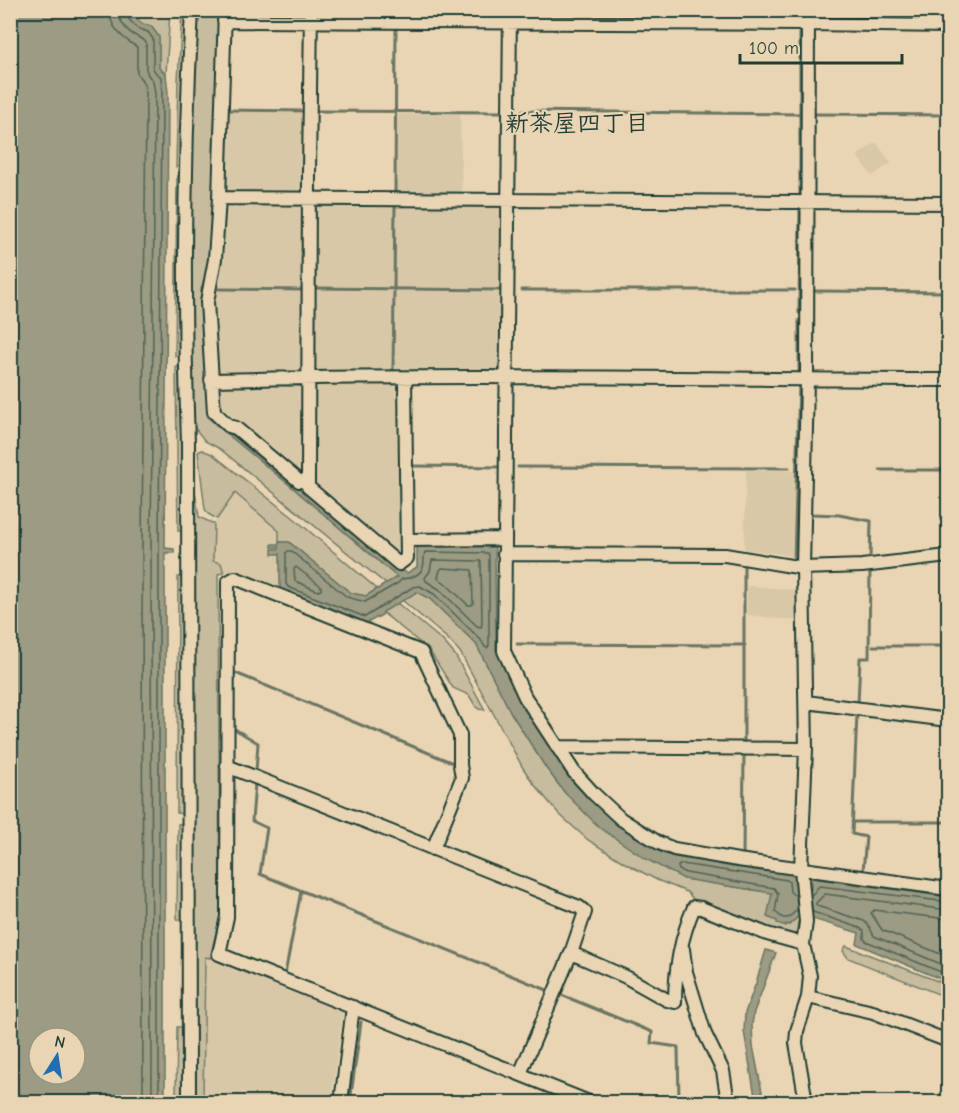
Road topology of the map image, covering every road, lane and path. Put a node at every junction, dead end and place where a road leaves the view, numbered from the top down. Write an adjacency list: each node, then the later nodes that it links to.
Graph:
1 (192, 10): 40 (street)
2 (808, 10): 6 (street)
3 (224, 16): 4 (street); 8 (street)
4 (311, 16): 5 (street); 9 (street)
5 (510, 17): 6 (street); 10 (street)
6 (808, 24): 7 (street); 11 (street)
7 (948, 26)
8 (219, 198): 9 (street); 16 (street)
9 (309, 199): 10 (street); 14 (street)
10 (507, 201): 11 (street); 13 (street)
11 (809, 202): 12 (street); 17 (street)
12 (948, 203)
13 (506, 377): 15 (street); 17 (street); 20 (street)
14 (309, 378): 15 (street); 16 (street); 19 (street)
15 (405, 378): 21 (street)
16 (212, 380): 19 (street)
17 (807, 380): 18 (street); 24 (street)
18 (948, 380)
19 (308, 482): 21 (street)
20 (504, 539): 21 (street); 22 (street)
21 (407, 540)
22 (504, 554): 24 (street); 27 (street)
23 (948, 556): 24 (street)
24 (803, 568): 25 (street)
25 (806, 702): 26 (street); 28 (street)
26 (948, 720)
27 (557, 747): 28 (street); 31 (street)
28 (806, 749): 31 (street)
29 (227, 766): 30 (street); 30 (street); 37 (street)
30 (433, 849): 35 (street)
31 (801, 869): 32 (street); 33 (street)
32 (948, 889)
33 (802, 944): 34 (street); 36 (street)
34 (682, 945): 35 (street); 43 (street)
35 (571, 953): 39 (street)
36 (808, 997): 38 (street); 44 (street)
37 (353, 1007): 39 (street); 41 (street)
38 (948, 1041)
39 (520, 1074): 42 (street)
40 (189, 1102)
41 (341, 1102)
42 (589, 1102)
43 (728, 1102)
44 (806, 1102)

